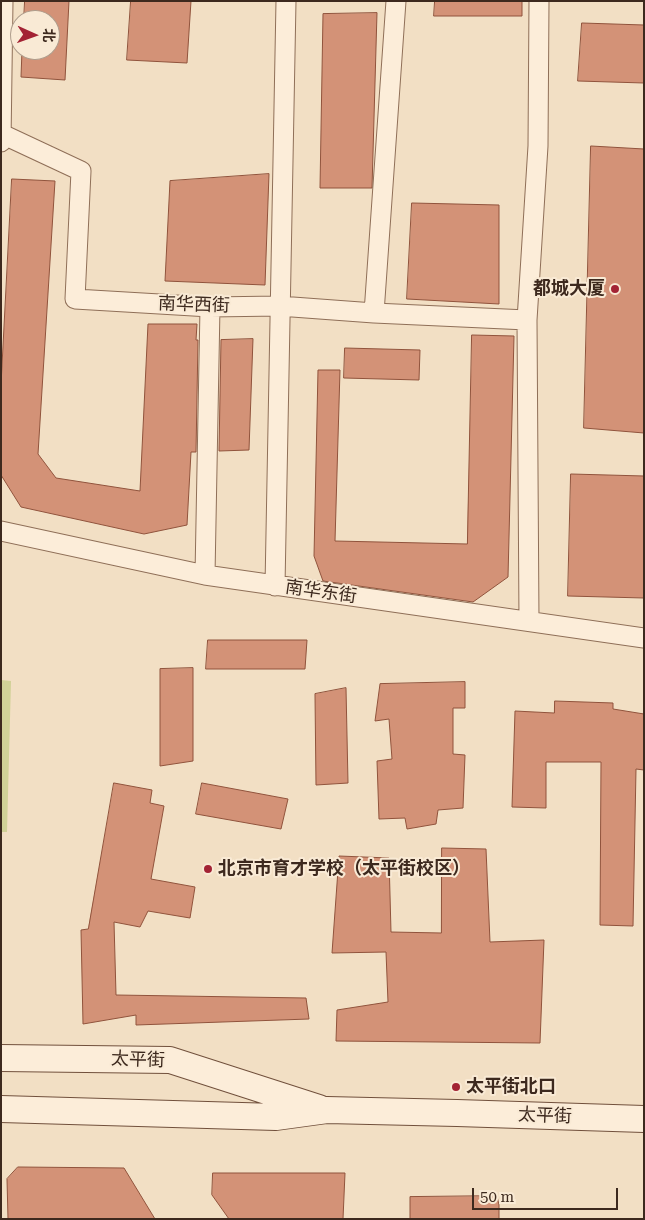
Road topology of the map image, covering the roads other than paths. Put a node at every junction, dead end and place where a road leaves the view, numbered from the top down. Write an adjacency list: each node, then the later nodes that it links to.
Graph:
1 (4, 1): 5 (street)
2 (286, 1): 6 (street)
3 (396, 1): 8 (street)
4 (539, 1): 9 (street)
5 (2, 138): 7 (street, 南华西街)
6 (279, 306): 7 (street, 南华西街); 8 (street, 南华西街); 12 (street)
7 (210, 307): 11 (street)
8 (374, 313): 9 (street, 南华西街)
9 (527, 320): 13 (street)
10 (1, 531): 11 (street, 南华东街)
11 (205, 576): 12 (street, 南华东街)
12 (275, 586): 13 (street, 南华东街)
13 (529, 621): 14 (street, 南华东街)
14 (644, 638)
15 (1, 1058): 17 (main road, 太平街)
16 (1, 1109): 17 (main road, 太平街)
17 (327, 1110): 18 (main road, 太平街)
18 (644, 1119)

